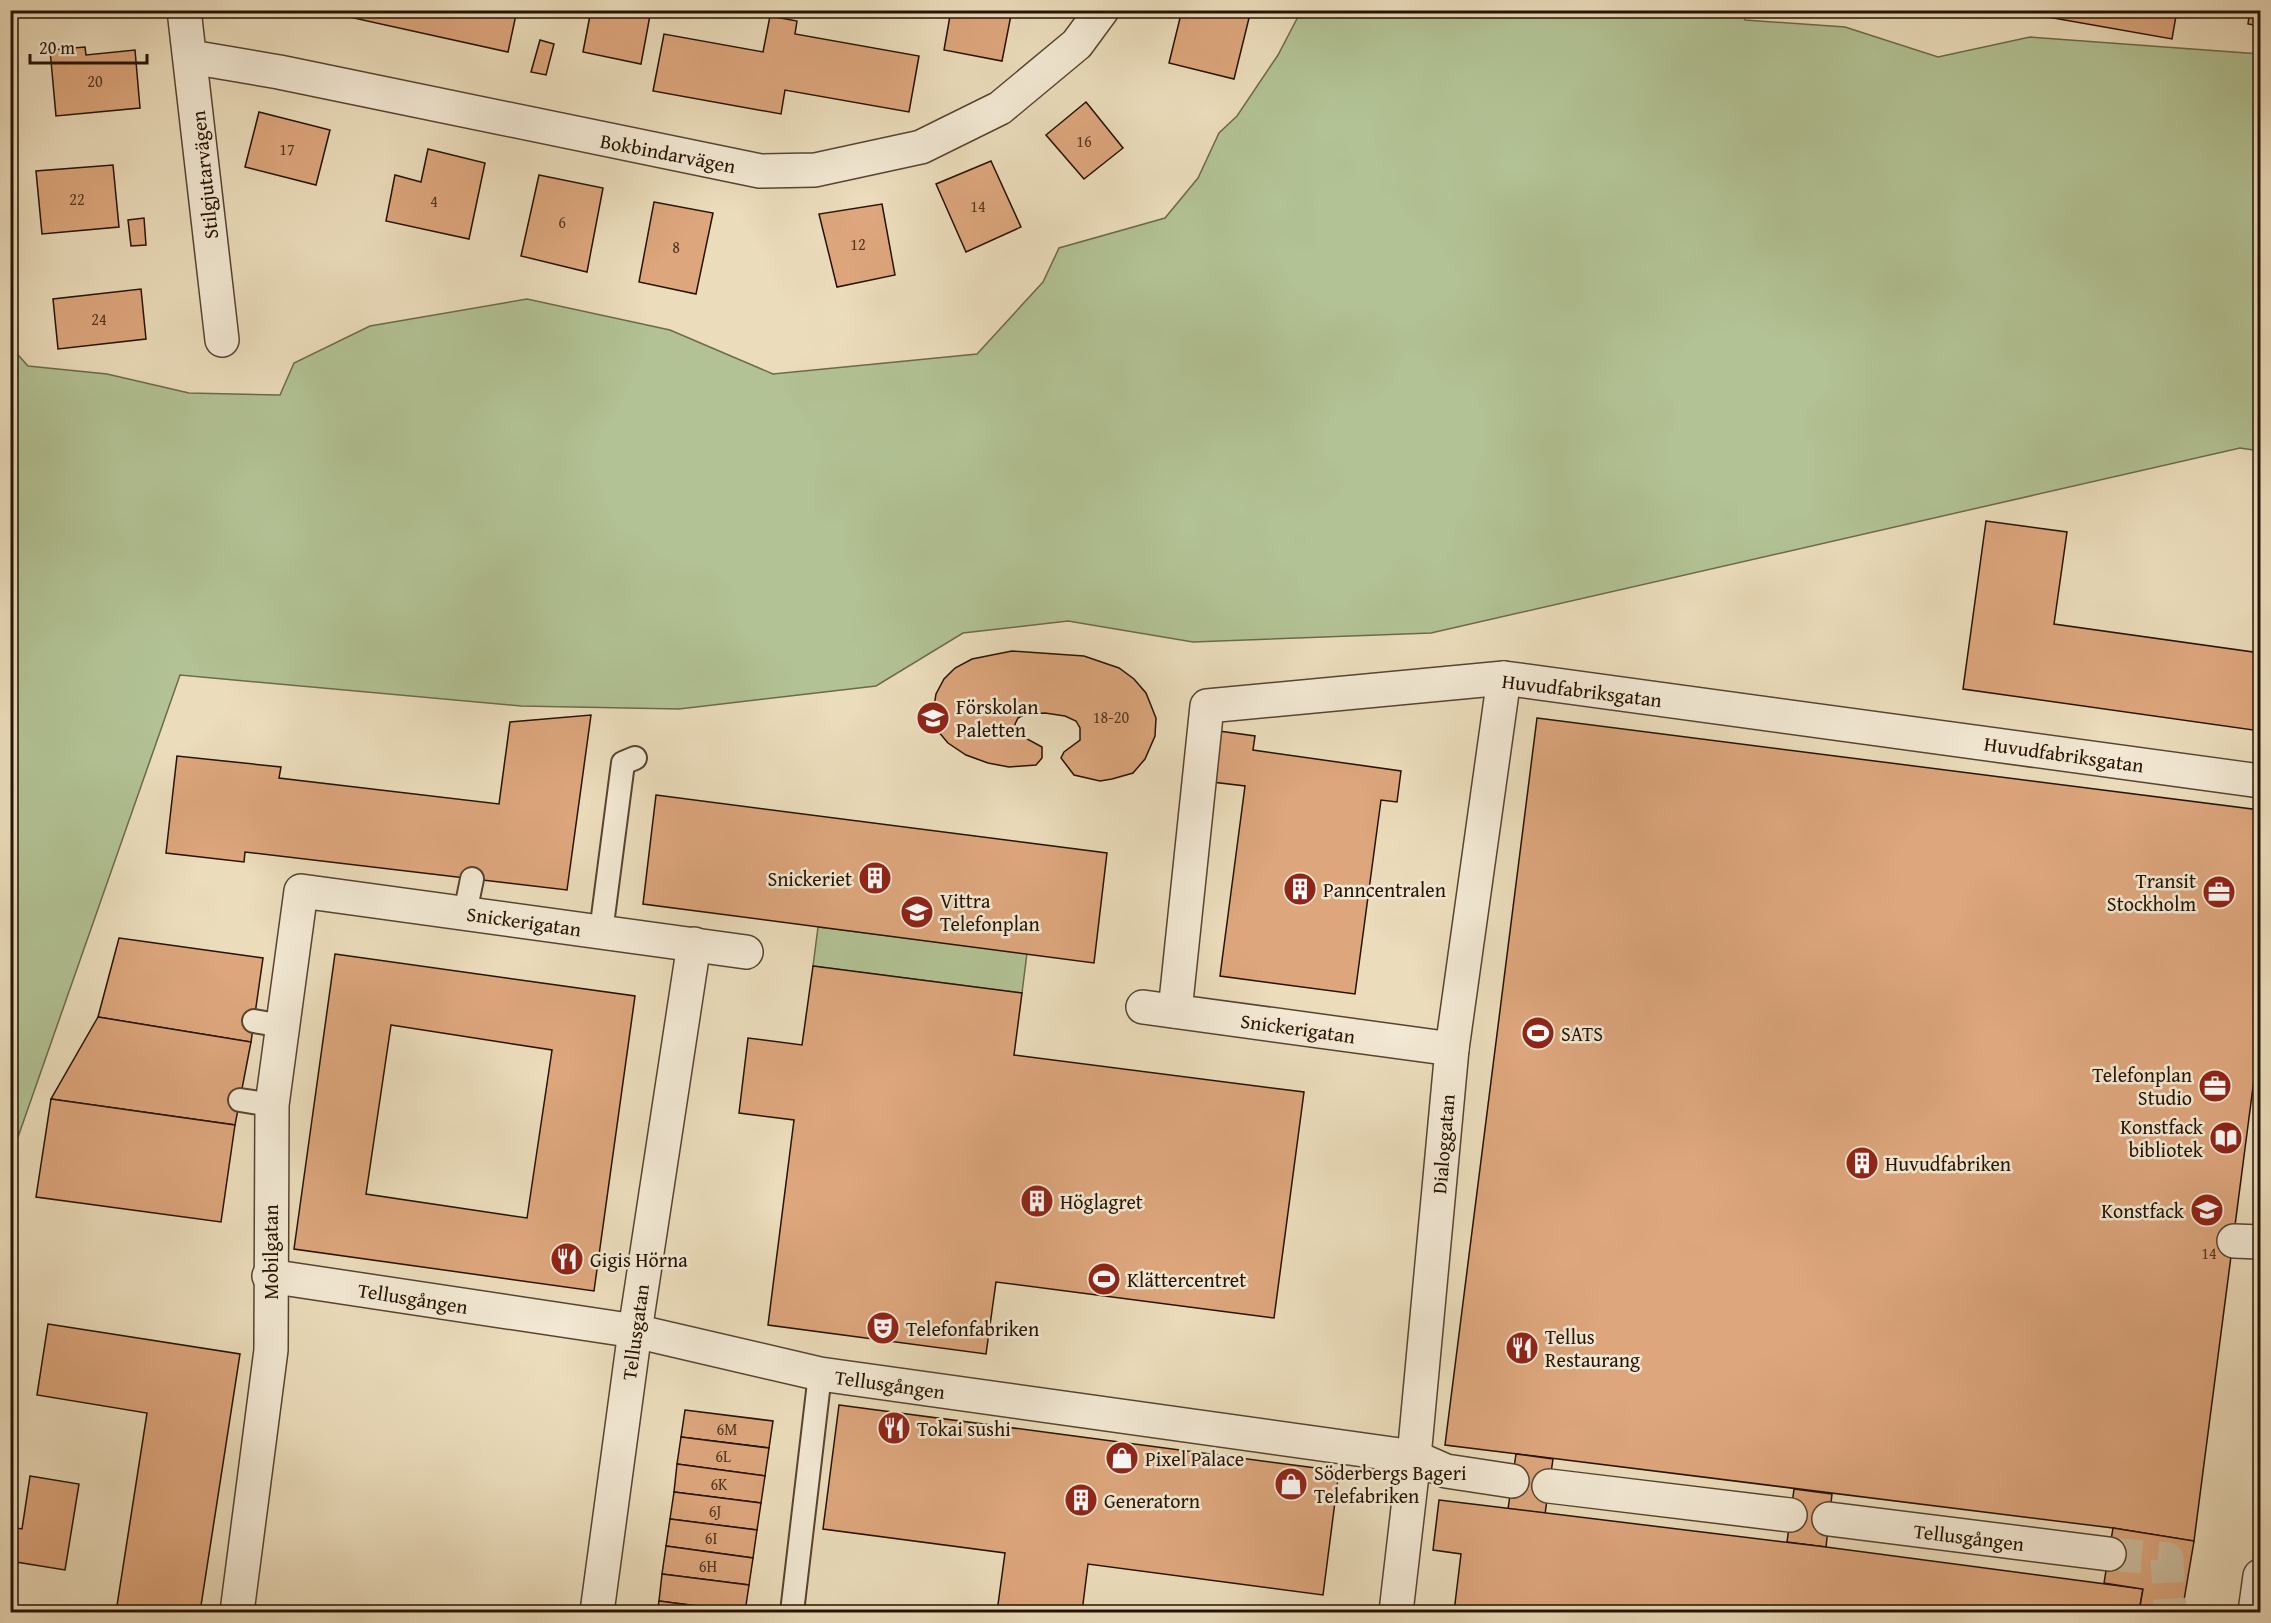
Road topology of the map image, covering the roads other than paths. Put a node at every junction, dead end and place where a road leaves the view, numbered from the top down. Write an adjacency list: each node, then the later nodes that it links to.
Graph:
1 (184, 10): 3 (street, Stilgjutarvägen)
2 (1102, 10): 3 (street, Bokbindarvägen)
3 (191, 57): 4 (street, Stilgjutarvägen)
4 (222, 340)
5 (1504, 678): 7 (street, Huvudfabriksgatan); 14 (street, Huvudfabriksgatan); 15 (street, Dialoggatan)
6 (635, 758): 11 (lane)
7 (2260, 781)
8 (472, 879): 10 (lane)
9 (301, 891): 10 (street, Snickerigatan); 17 (street, Mobilgatan)
10 (465, 913): 11 (street, Snickerigatan)
11 (602, 932): 12 (street, Snickerigatan)
12 (694, 945): 13 (street, Snickerigatan); 19 (street, Tellusgatan)
13 (746, 952)
14 (1159, 1009): 15 (street, Snickerigatan)
15 (1452, 1049): 21 (street, Dialoggatan)
16 (240, 1100): 17 (lane)
17 (272, 1105): 18 (street, Mobilgatan)
18 (269, 1276): 19 (street, Tellusgången); 28 (street, Mobilgatan)
19 (635, 1331): 20 (street, Tellusgången); 29 (street, Tellusgatan)
20 (820, 1374): 21 (street, Tellusgången); 30 (lane)
21 (1414, 1457): 22 (street, Tellusgången); 31 (street, Dialoggatan)
22 (1512, 1481)
23 (1549, 1486): 24 (street)
24 (1790, 1515)
25 (1829, 1519): 26 (street, Tellusgången)
26 (2109, 1554)
27 (2260, 1576): 32 (street)
28 (237, 1612)
29 (597, 1612)
30 (792, 1612)
31 (1396, 1612)
32 (2255, 1612)

